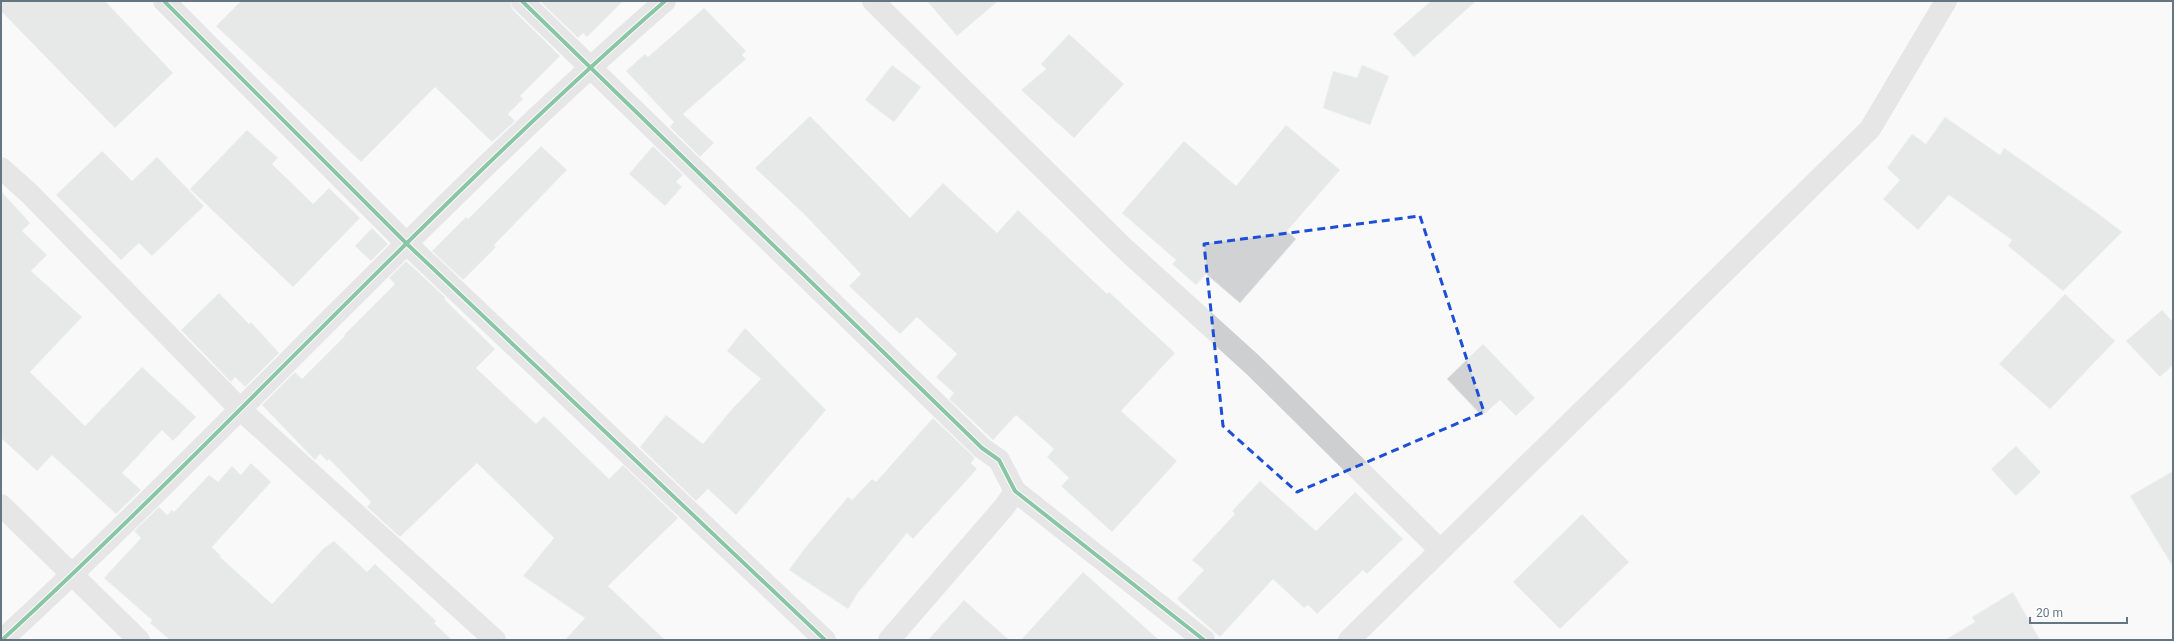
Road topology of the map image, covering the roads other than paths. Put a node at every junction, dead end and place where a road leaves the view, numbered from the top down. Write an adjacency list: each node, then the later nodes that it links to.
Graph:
1 (164, 1): 8 (street)
2 (522, 1): 6 (street)
3 (665, 1): 6 (street)
4 (873, 1): 12 (street)
5 (1946, 1): 12 (street)
6 (589, 67): 8 (street); 10 (street)
7 (1, 168): 9 (street)
8 (407, 244): 9 (street); 17 (street)
9 (241, 410): 13 (street); 16 (street)
10 (1015, 491): 18 (street); 19 (street)
11 (1, 505): 13 (street)
12 (1440, 550): 20 (street)
13 (73, 574): 14 (street); 15 (street)
14 (2, 640)
15 (139, 640)
16 (495, 640)
17 (825, 640)
18 (889, 640)
19 (1204, 640)
20 (1349, 640)

